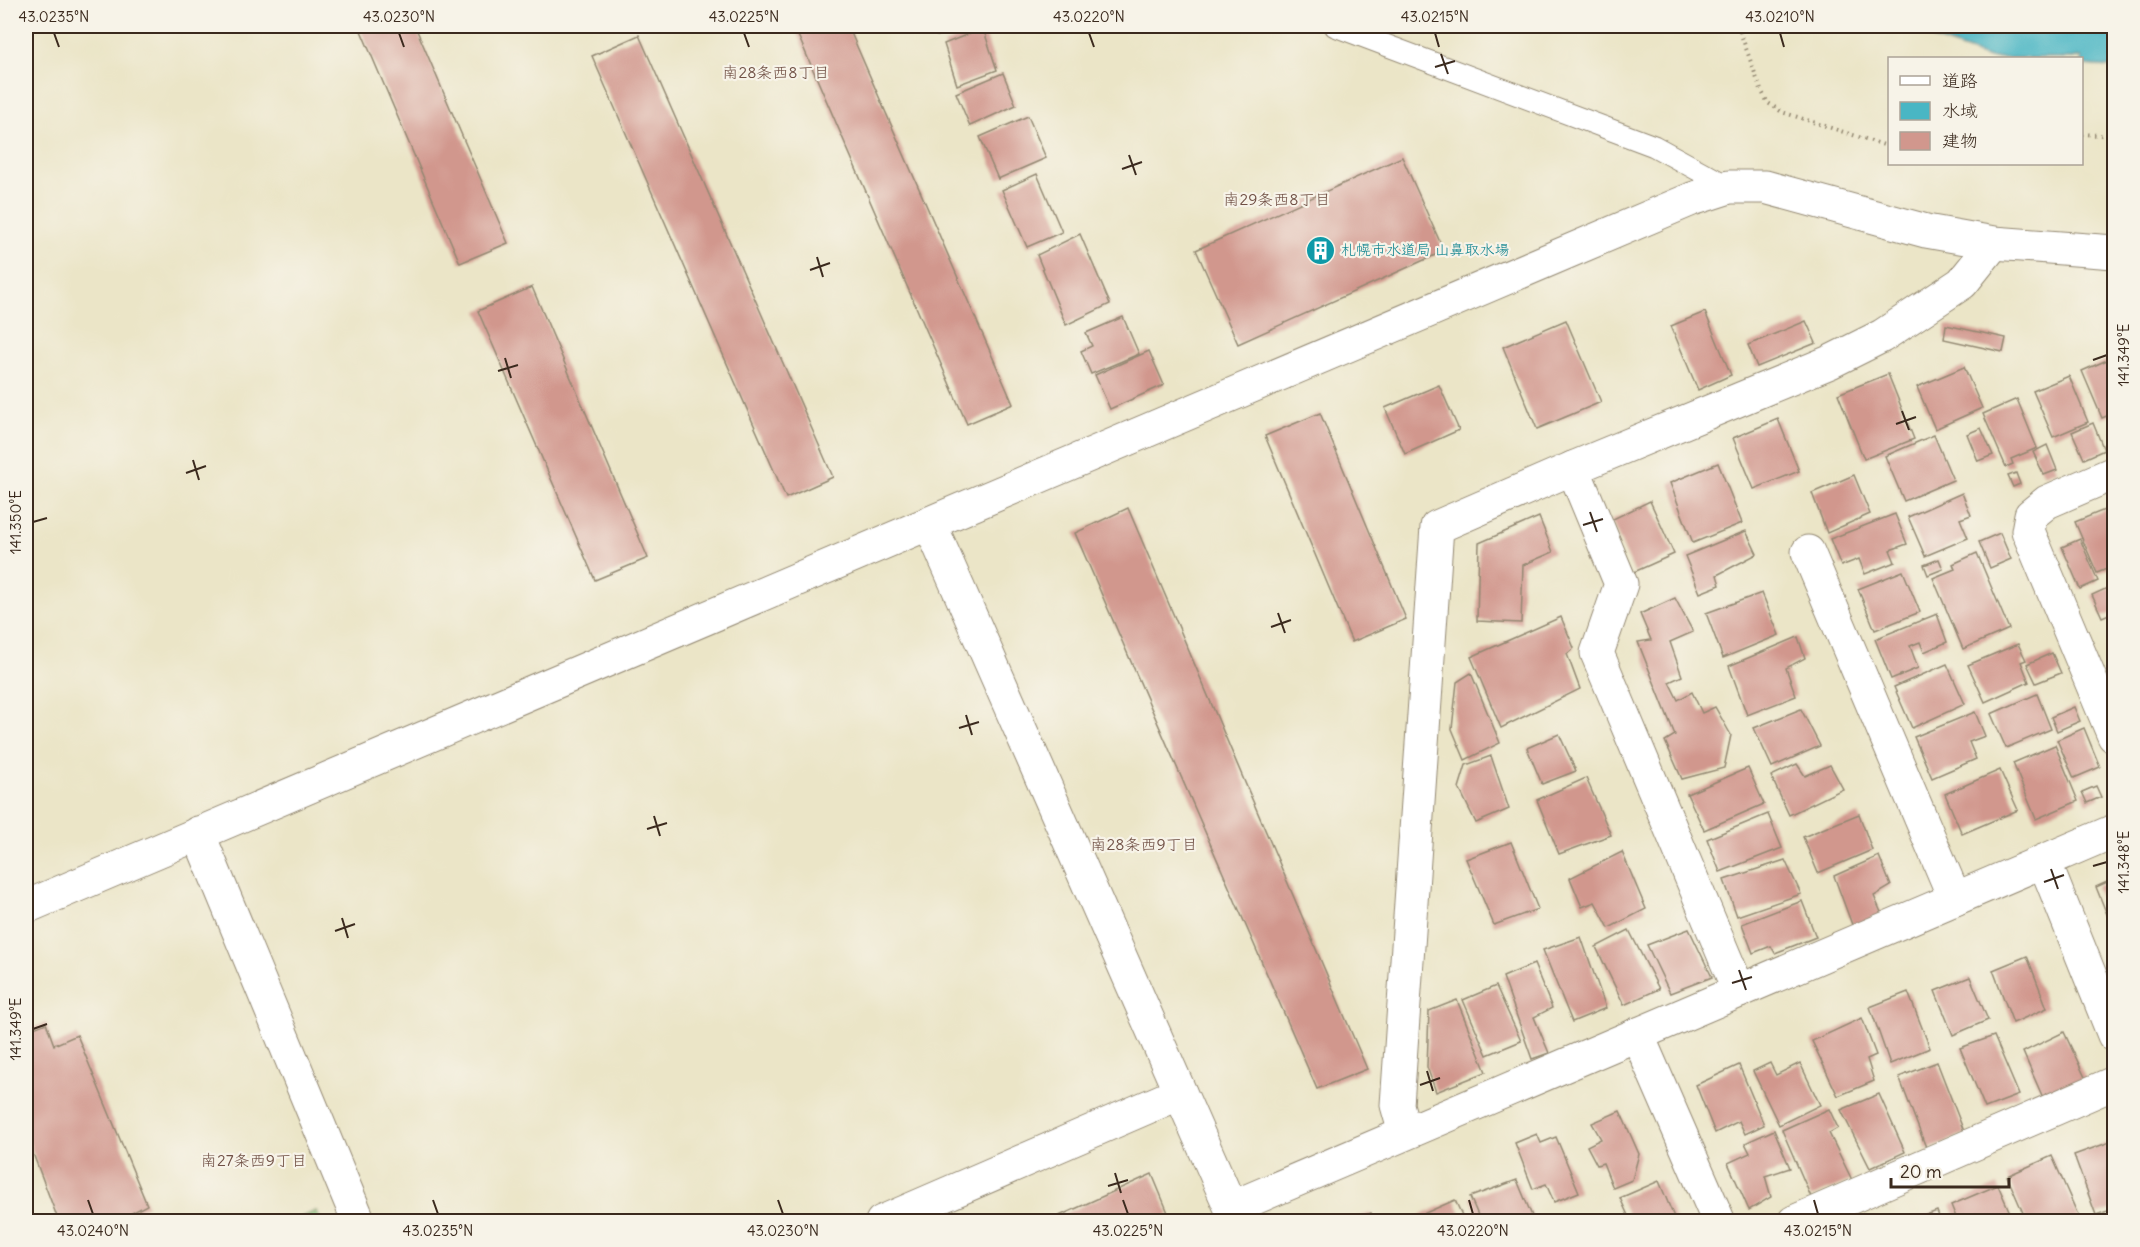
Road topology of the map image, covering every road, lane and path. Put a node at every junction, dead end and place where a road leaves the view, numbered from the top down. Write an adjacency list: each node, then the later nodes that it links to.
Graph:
1 (1335, 26): 6 (lane)
2 (1738, 26): 5 (path)
3 (2083, 134): 4 (path)
4 (2115, 136)
5 (1888, 146)
6 (1729, 187): 7 (street); 11 (street)
7 (1994, 243): 8 (street); 9 (street)
8 (2115, 252)
9 (1573, 468): 19 (street); 24 (street)
10 (2115, 473): 13 (street)
11 (930, 524): 15 (street); 23 (street)
12 (1808, 552): 17 (street)
13 (2115, 736)
14 (2115, 831): 16 (street)
15 (198, 833): 18 (street); 26 (street)
16 (2044, 861): 17 (street); 21 (street)
17 (1955, 899): 19 (street)
18 (26, 907)
19 (1740, 991): 20 (street)
20 (1637, 1034): 24 (street); 28 (street)
21 (2115, 1035)
22 (2115, 1083): 29 (street)
23 (1180, 1093): 25 (street); 27 (street)
24 (1406, 1133): 25 (street)
25 (1234, 1215)
26 (359, 1221)
27 (882, 1221)
28 (1719, 1221)
29 (1794, 1221)

